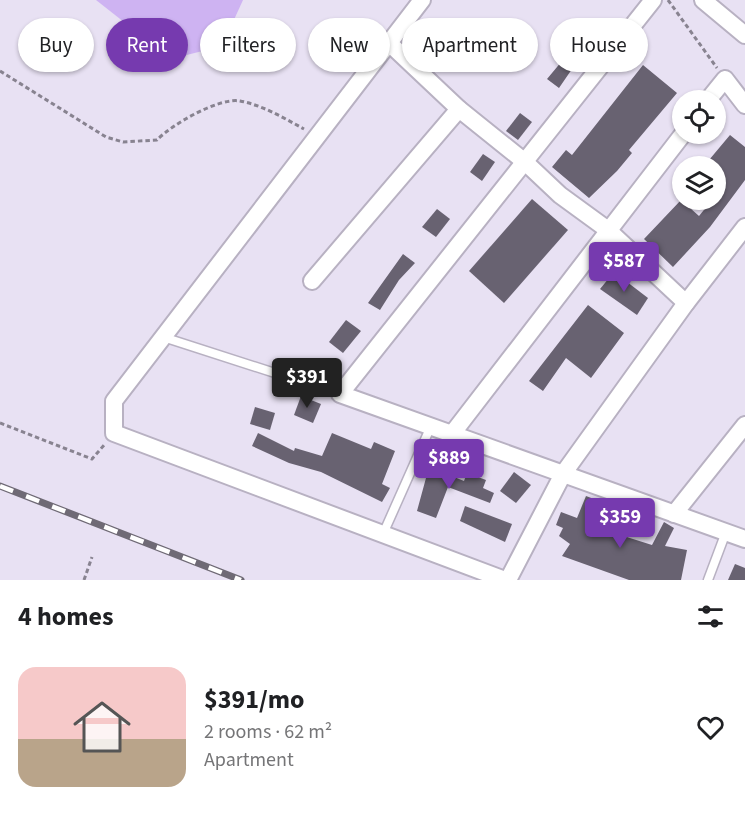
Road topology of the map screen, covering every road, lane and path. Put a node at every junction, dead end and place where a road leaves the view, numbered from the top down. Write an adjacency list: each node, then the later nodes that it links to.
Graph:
1 (422, 0): 6 (street)
2 (653, 0): 16 (street)
3 (668, 0): 10 (path)
4 (702, 0): 5 (street)
5 (745, 35)
6 (390, 40)
7 (390, 45): 13 (street)
8 (0, 71): 14 (path)
9 (366, 72): 14 (street)
10 (725, 79): 11 (street); 12 (street)
11 (716, 90)
12 (745, 105)
13 (459, 109): 16 (street); 19 (street)
14 (316, 137): 21 (street)
15 (675, 144): 18 (street)
16 (525, 162): 18 (street); 22 (street)
17 (745, 227): 20 (street)
18 (609, 230): 20 (street); 27 (street)
19 (312, 281)
20 (686, 303): 28 (street)
21 (163, 337): 22 (lane); 26 (street)
22 (340, 394): 25 (street)
23 (0, 423): 26 (path)
24 (745, 425): 29 (street)
25 (430, 426): 27 (street); 31 (lane)
26 (114, 433): 31 (street)
27 (452, 434): 28 (street)
28 (564, 474): 29 (street); 35 (street)
29 (674, 514): 30 (street)
30 (726, 532): 32 (street); 36 (lane)
31 (382, 534): 35 (street)
32 (745, 539)
33 (92, 557): 34 (path)
34 (84, 580)
35 (506, 580)
36 (708, 580)

